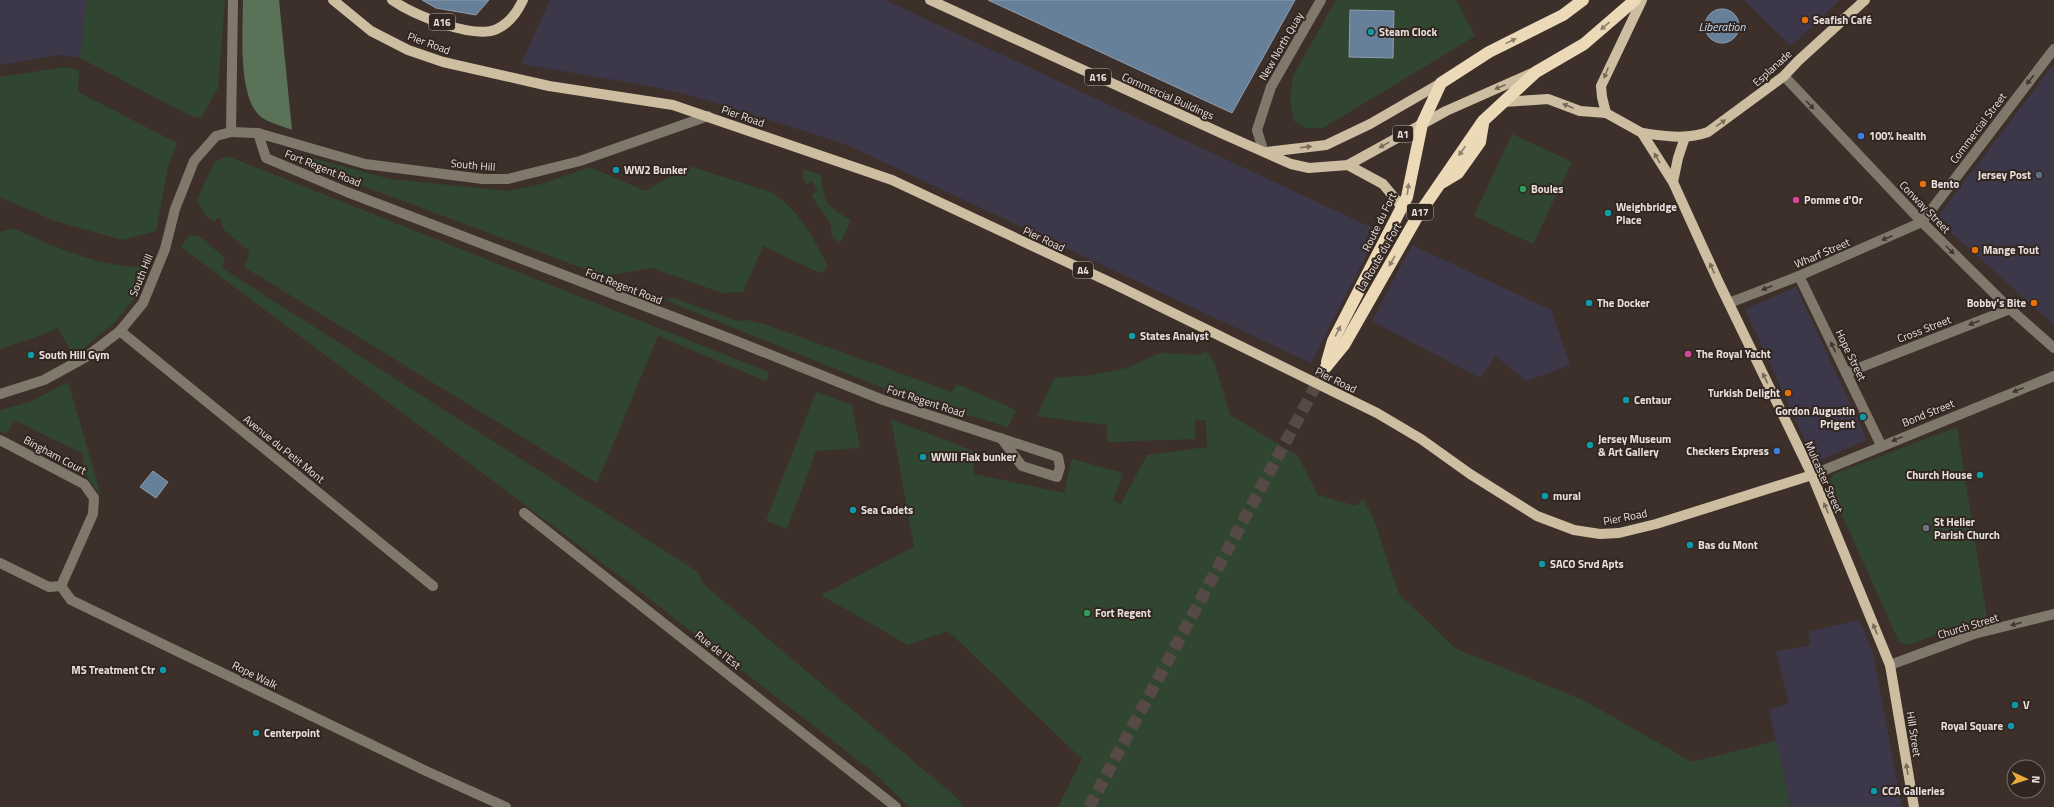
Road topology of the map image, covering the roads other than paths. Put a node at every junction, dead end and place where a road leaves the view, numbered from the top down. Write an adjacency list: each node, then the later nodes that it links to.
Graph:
1 (233, 0): 19 (street)
2 (333, 0): 17 (main road, Pier Road / A4)
3 (392, 0): 4 (main road, A16)
4 (523, 0)
5 (930, 0): 23 (main road, Commercial Buildings / A16)
6 (1321, 0): 23 (street, New North Quay)
7 (1582, 0): 14 (highway, A1, one-way to 7)
8 (1635, 0): 12 (highway, A1, one-way to 12)
9 (1642, 0): 16 (main road, one-way to 16)
10 (1865, 0): 13 (main road, Esplanade)
11 (2054, 49): 27 (street, Commercial Street, one-way to 27)
12 (1536, 72): 15 (highway, La Route du Fort / A17); 18 (main road, Commercial Buildings / A1, one-way to 18)
13 (1784, 76): 22 (main road, Esplanade, one-way to 13); 27 (street, Conway Street, one-way to 27)
14 (1441, 83): 18 (highway, Route du Fort / A17); 23 (main road, Commercial Buildings / A1, one-way to 14)
15 (1504, 102): 16 (main road, one-way to 15); 33 (highway, La Route du Fort / A17, one-way to 33)
16 (1606, 113): 21 (main road)
17 (708, 116): 20 (street, South Hill); 40 (main road, Pier Road / A4)
18 (1422, 124): 24 (main road, Commercial Buildings / A1, one-way to 24); 26 (highway, Route du Fort / A17, one-way to 18)
19 (231, 132): 20 (street, South Hill); 31 (street, South Hill)
20 (258, 133): 37 (street, Fort Regent Road)
21 (1642, 133): 22 (main road, Esplanade); 25 (main road, one-way to 21)
22 (1685, 137): 25 (main road)
23 (1265, 151): 24 (main road, Commercial Buildings / A1)
24 (1348, 164): 26 (main road)
25 (1673, 182): 29 (main road, one-way to 25)
26 (1402, 207): 33 (highway, Route du Fort / A17, one-way to 26)
27 (1922, 222): 28 (street, Wharf Street, one-way to 28); 30 (street, Conway Street, one-way to 30)
28 (1799, 276): 29 (street, Wharf Street, one-way to 29); 34 (street, Hope Street, one-way to 28)
29 (1729, 303): 40 (main road, Mulcaster Street, one-way to 29)
30 (2010, 308): 32 (street, Conway Street); 34 (street, Cross Street, one-way to 34)
31 (120, 331): 36 (street, South Hill); 44 (street, Avenue du Petit Mont)
32 (2054, 348)
33 (1326, 367)
34 (1846, 373): 39 (street, Hope Street)
35 (2054, 376): 39 (street, Bond Street, one-way to 39)
36 (0, 394)
37 (1001, 438): 37 (street, Fort Regent Road)
38 (0, 440): 43 (street, Bingham Court)
39 (1881, 445): 40 (street, Bond Street)
40 (1812, 475): 46 (main road, Mulcaster Street, one-way to 40)
41 (524, 513): 48 (street, Rue de l'Est)
42 (0, 563): 43 (street)
43 (61, 586): 47 (street, Rope Walk)
44 (433, 586)
45 (2054, 614): 46 (street, Church Street, one-way to 46)
46 (1890, 665): 49 (main road, Hill Street, one-way to 46)
47 (506, 807)
48 (896, 807)
49 (1914, 807)

